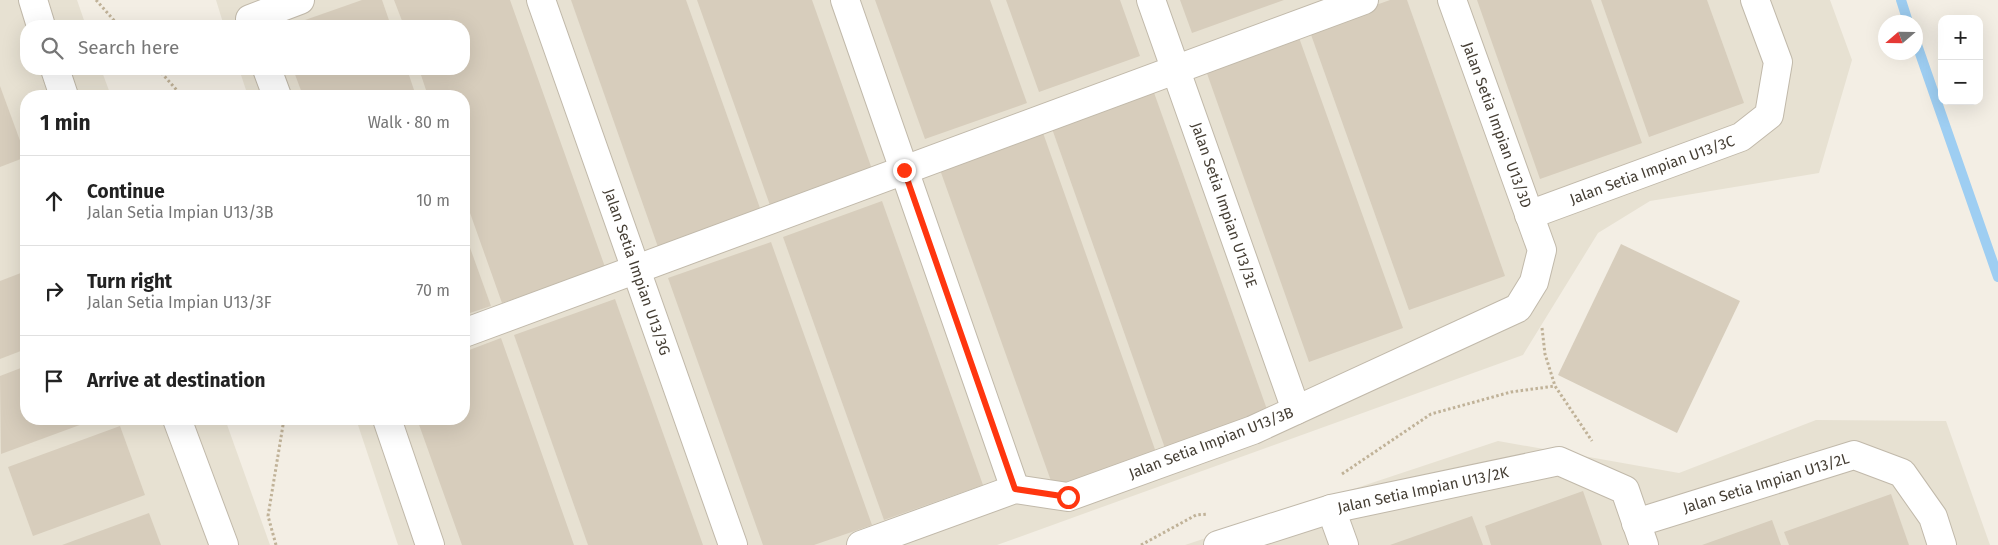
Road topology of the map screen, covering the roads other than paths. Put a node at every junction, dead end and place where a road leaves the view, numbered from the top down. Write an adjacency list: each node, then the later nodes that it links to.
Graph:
1 (33, 0): 10 (street)
2 (300, 0): 9 (street)
3 (541, 0): 19 (street, Jalan Setia Impian U13/3G)
4 (844, 0): 16 (street)
5 (1151, 0): 11 (street, Jalan Setia Impian U13/3E)
6 (1364, 0): 11 (street)
7 (1452, 0): 17 (street, Jalan Setia Impian U13/3D)
8 (1755, 0): 17 (street, Jalan Setia Impian U13/3C)
9 (249, 15)
10 (39, 20)
11 (1176, 70): 16 (street); 21 (street, Jalan Setia Impian U13/3E)
12 (57, 75): 14 (street)
13 (269, 75): 15 (street)
14 (62, 90)
15 (274, 90)
16 (904, 170): 19 (street); 24 (street)
17 (1529, 215): 18 (street, Jalan Setia Impian U13/3D)
18 (1542, 250): 21 (street, Jalan Setia Impian U13/3B)
19 (636, 270): 20 (street); 29 (street, Jalan Setia Impian U13/3G)
20 (470, 332)
21 (1296, 410): 24 (street, Jalan Setia Impian U13/3B)
22 (178, 425): 27 (street)
23 (389, 425): 28 (street)
24 (1015, 489): 30 (street, Jalan Setia Impian U13/3B)
25 (1331, 509): 26 (street, Jalan Setia Impian U13/2K); 31 (street, Jalan Setia Impian U13/2K); 32 (street)
26 (1640, 534): 33 (street, Jalan Setia Impian U13/2L)
27 (224, 545)
28 (430, 545)
29 (733, 545)
30 (861, 545)
31 (1218, 545)
32 (1344, 545)
33 (1942, 545)

